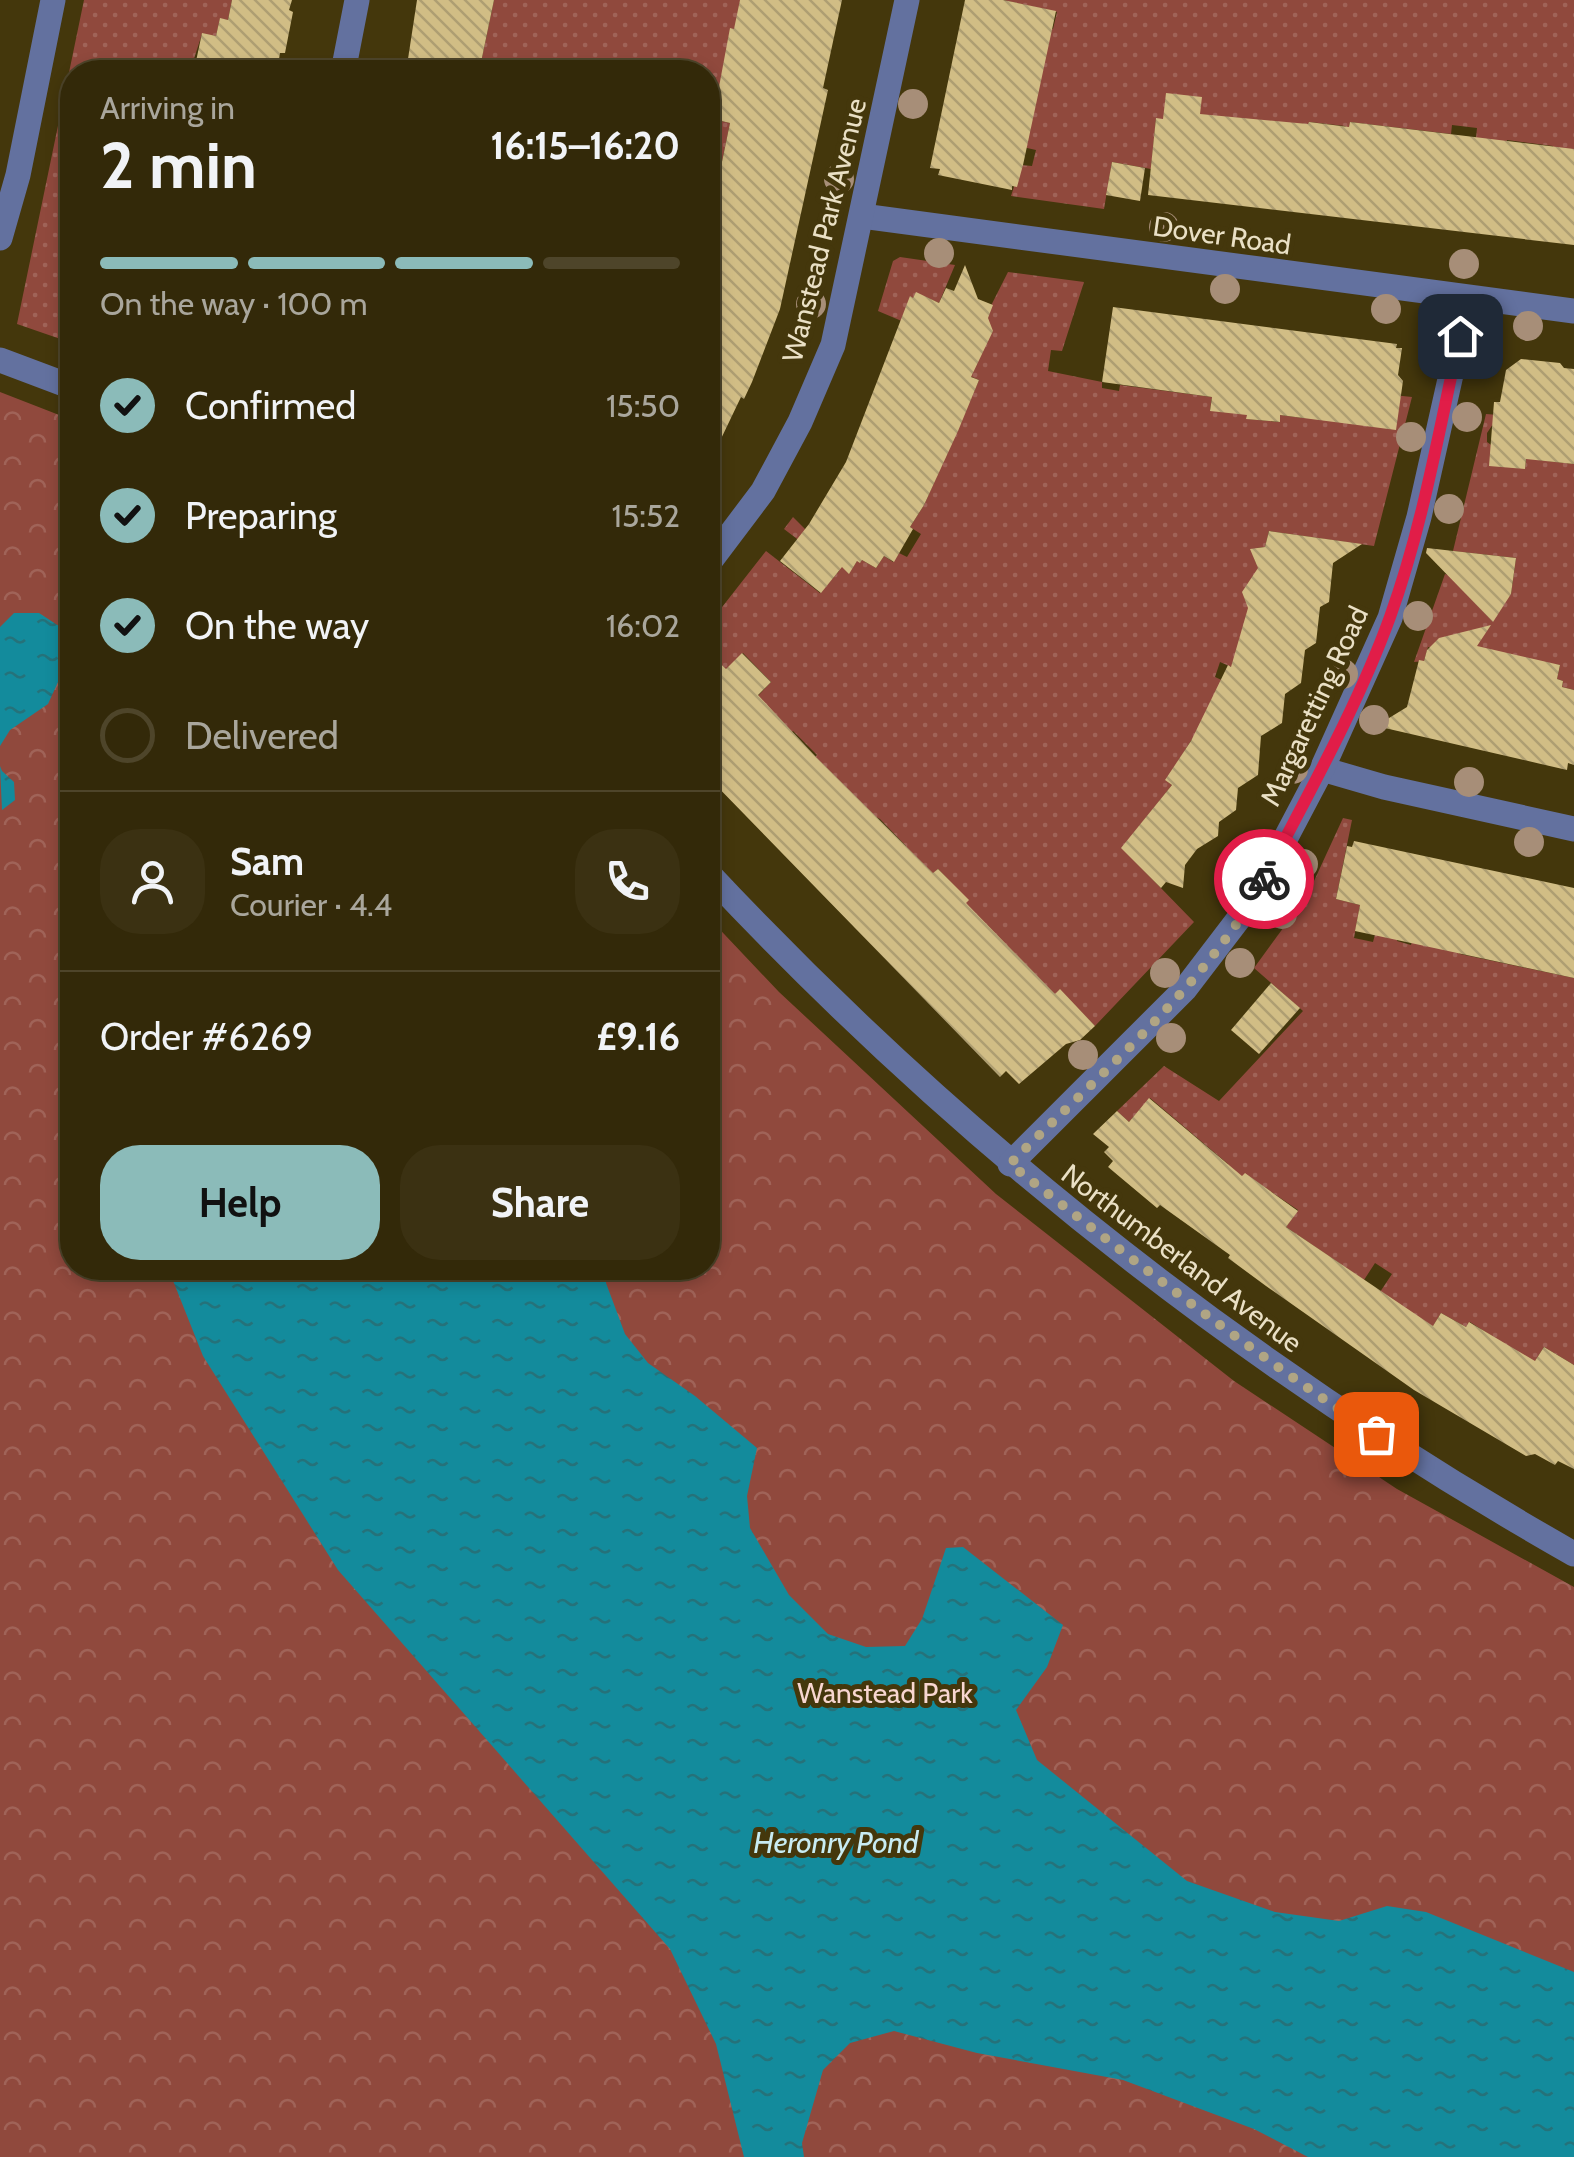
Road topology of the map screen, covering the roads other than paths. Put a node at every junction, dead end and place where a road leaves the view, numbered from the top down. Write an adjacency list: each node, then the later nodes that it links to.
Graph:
1 (53, 0): 6 (street)
2 (358, 0): 4 (street)
3 (907, 0): 5 (street, Wanstead Park Avenue)
4 (346, 60)
5 (862, 216): 7 (street, Dover Road); 11 (street, Wanstead Park Avenue)
6 (0, 238)
7 (1468, 299): 8 (street, Dover Road); 12 (street, Margaretting Road)
8 (1574, 310)
9 (0, 360): 10 (street)
10 (60, 382)
11 (720, 548)
12 (1322, 769): 13 (street); 15 (street, Margaretting Road)
13 (1574, 829)
14 (720, 886): 15 (street, Northumberland Avenue)
15 (1010, 1164): 16 (street, Northumberland Avenue)
16 (1574, 1554)

